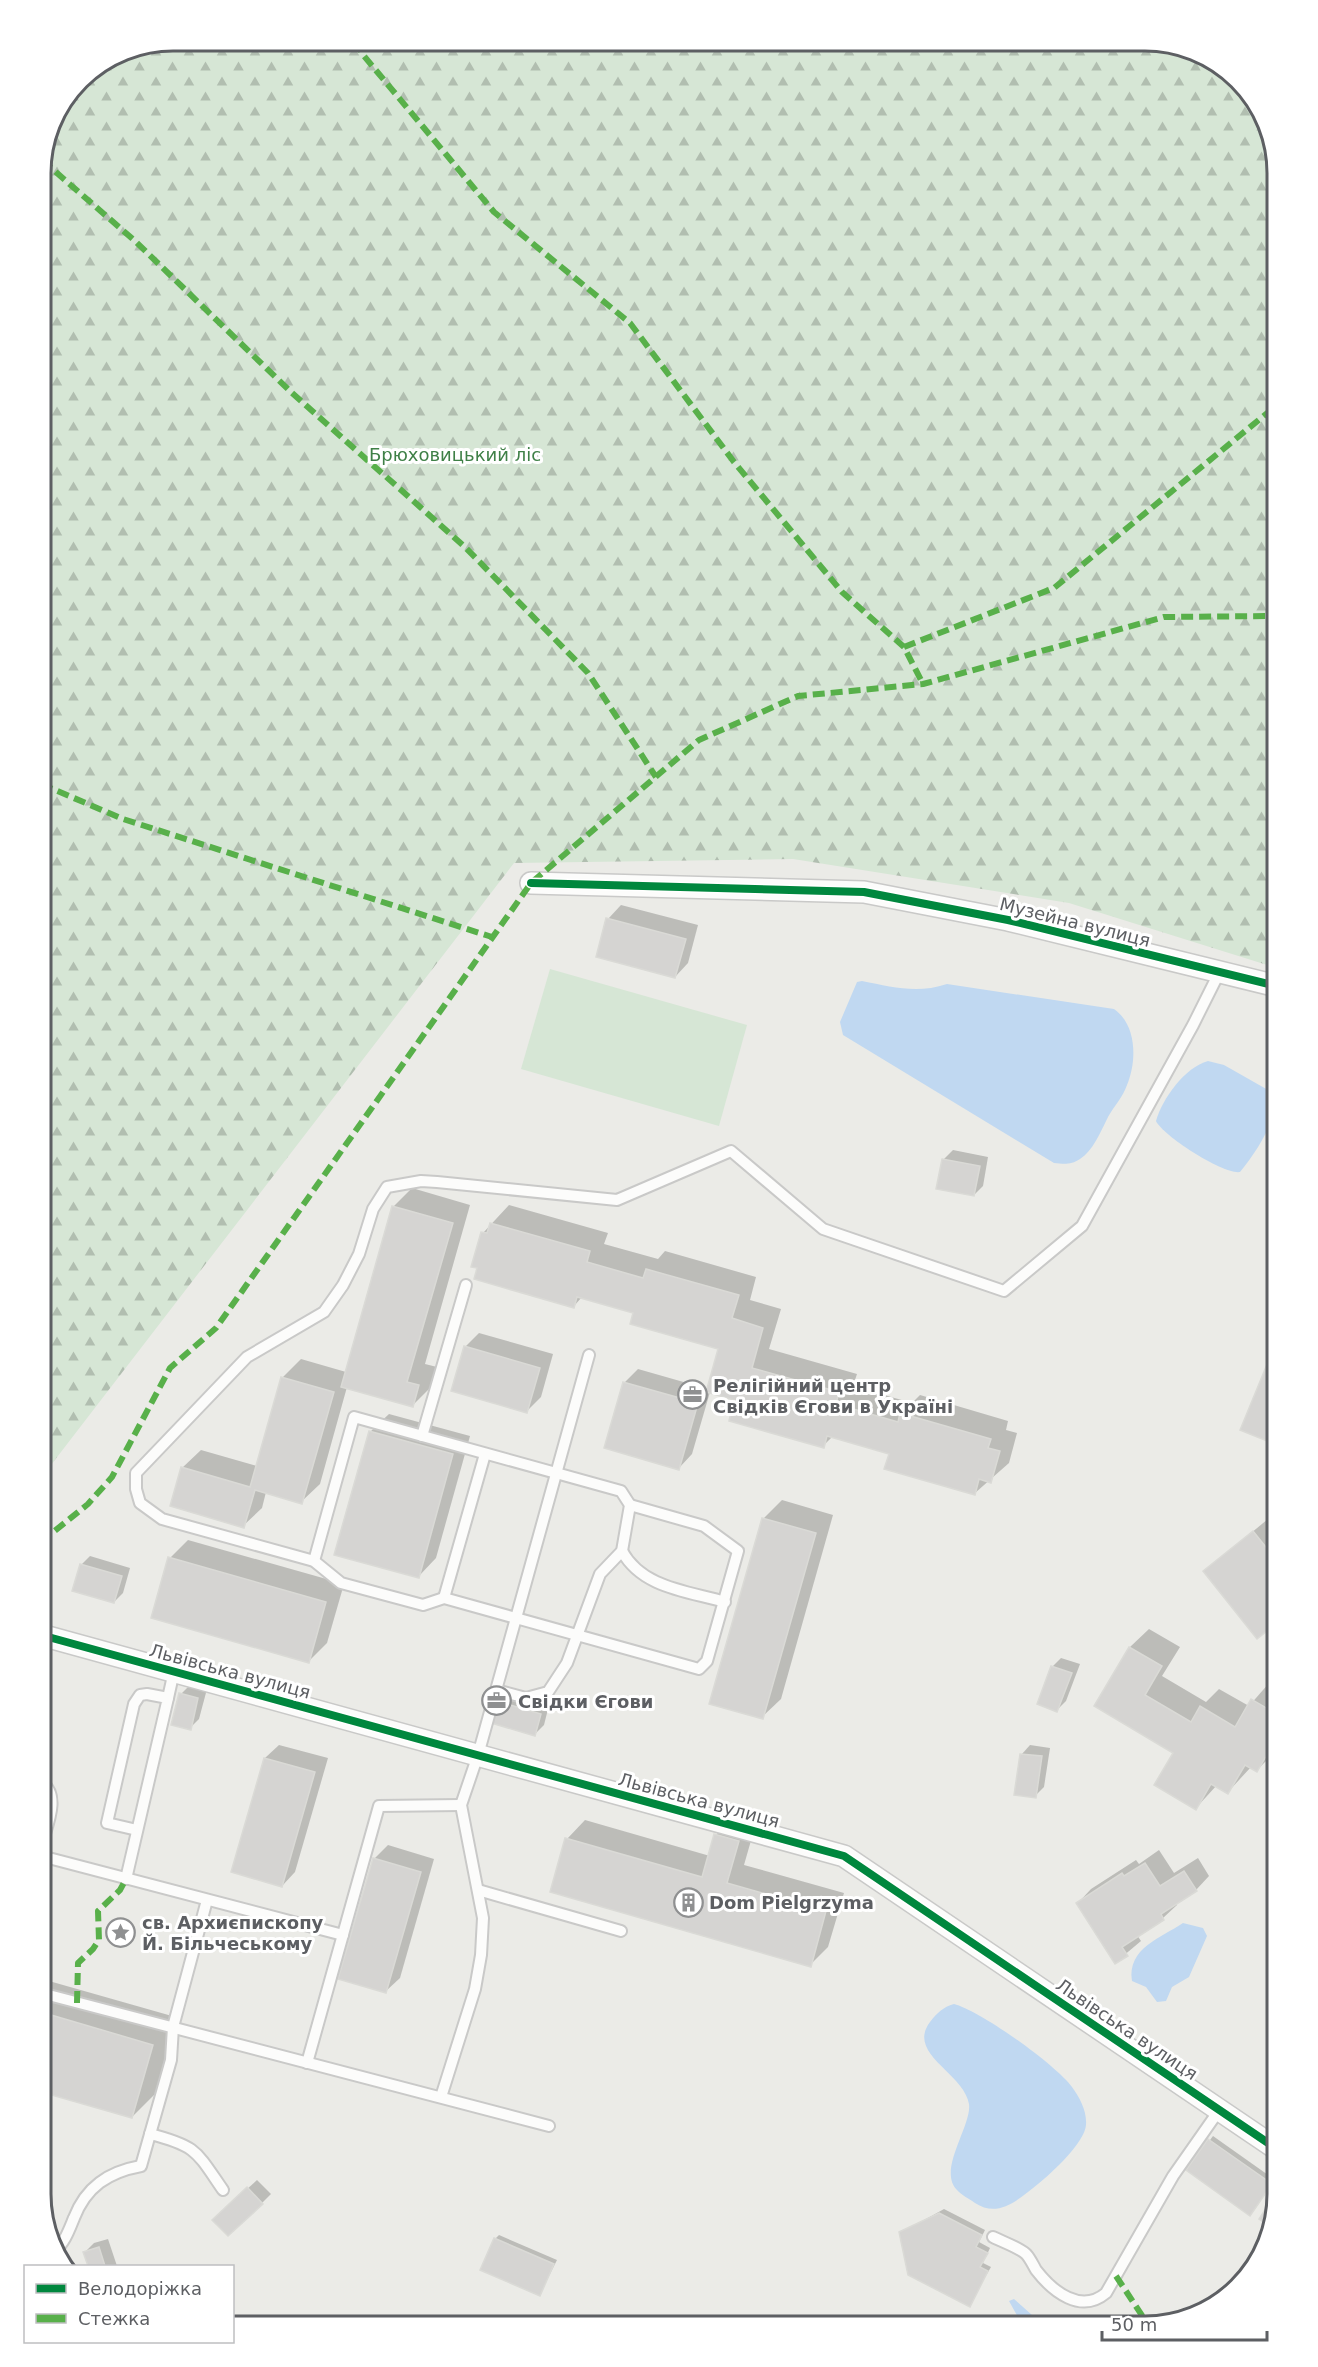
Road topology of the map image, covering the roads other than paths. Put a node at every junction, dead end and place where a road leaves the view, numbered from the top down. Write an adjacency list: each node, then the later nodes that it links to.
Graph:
1 (531, 884): 2 (street, Музейна вулиця)
2 (1218, 972): 3 (street, Музейна вулиця); 11 (lane)
3 (1267, 983)
4 (466, 1286): 6 (lane)
5 (589, 1355): 8 (lane)
6 (423, 1436): 7 (lane); 11 (lane)
7 (484, 1454): 8 (lane); 12 (lane)
8 (557, 1473): 9 (lane); 14 (lane)
9 (630, 1505): 10 (lane); 13 (lane)
10 (622, 1551): 13 (lane); 15 (lane)
11 (314, 1561): 12 (lane)
12 (444, 1598): 14 (lane)
13 (725, 1602): 15 (lane)
14 (516, 1619): 15 (lane); 18 (lane)
15 (579, 1636): 18 (lane)
16 (51, 1638): 17 (street, Львівська вулиця)
17 (174, 1671): 19 (lane); 20 (street, Львівська вулиця)
18 (496, 1690): 20 (lane)
19 (168, 1698): 22 (lane); 22 (lane)
20 (478, 1755): 21 (lane); 33 (street, Львівська вулиця)
21 (461, 1805): 25 (lane); 28 (lane)
22 (137, 1830): 24 (lane)
23 (51, 1859): 24 (lane)
24 (126, 1879): 26 (lane)
25 (478, 1890): 27 (lane); 32 (lane)
26 (207, 1900): 28 (lane); 30 (lane)
27 (621, 1931)
28 (343, 1935): 31 (lane)
29 (51, 1996): 30 (lane)
30 (173, 2027): 31 (lane); 35 (lane)
31 (307, 2063): 32 (lane)
32 (441, 2097): 34 (lane)
33 (1220, 2109): 36 (street, Львівська вулиця); 38 (lane)
34 (549, 2126)
35 (150, 2134): 37 (lane); 39 (lane)
36 (1267, 2141)
37 (223, 2190)
38 (993, 2237)
39 (62, 2243)

